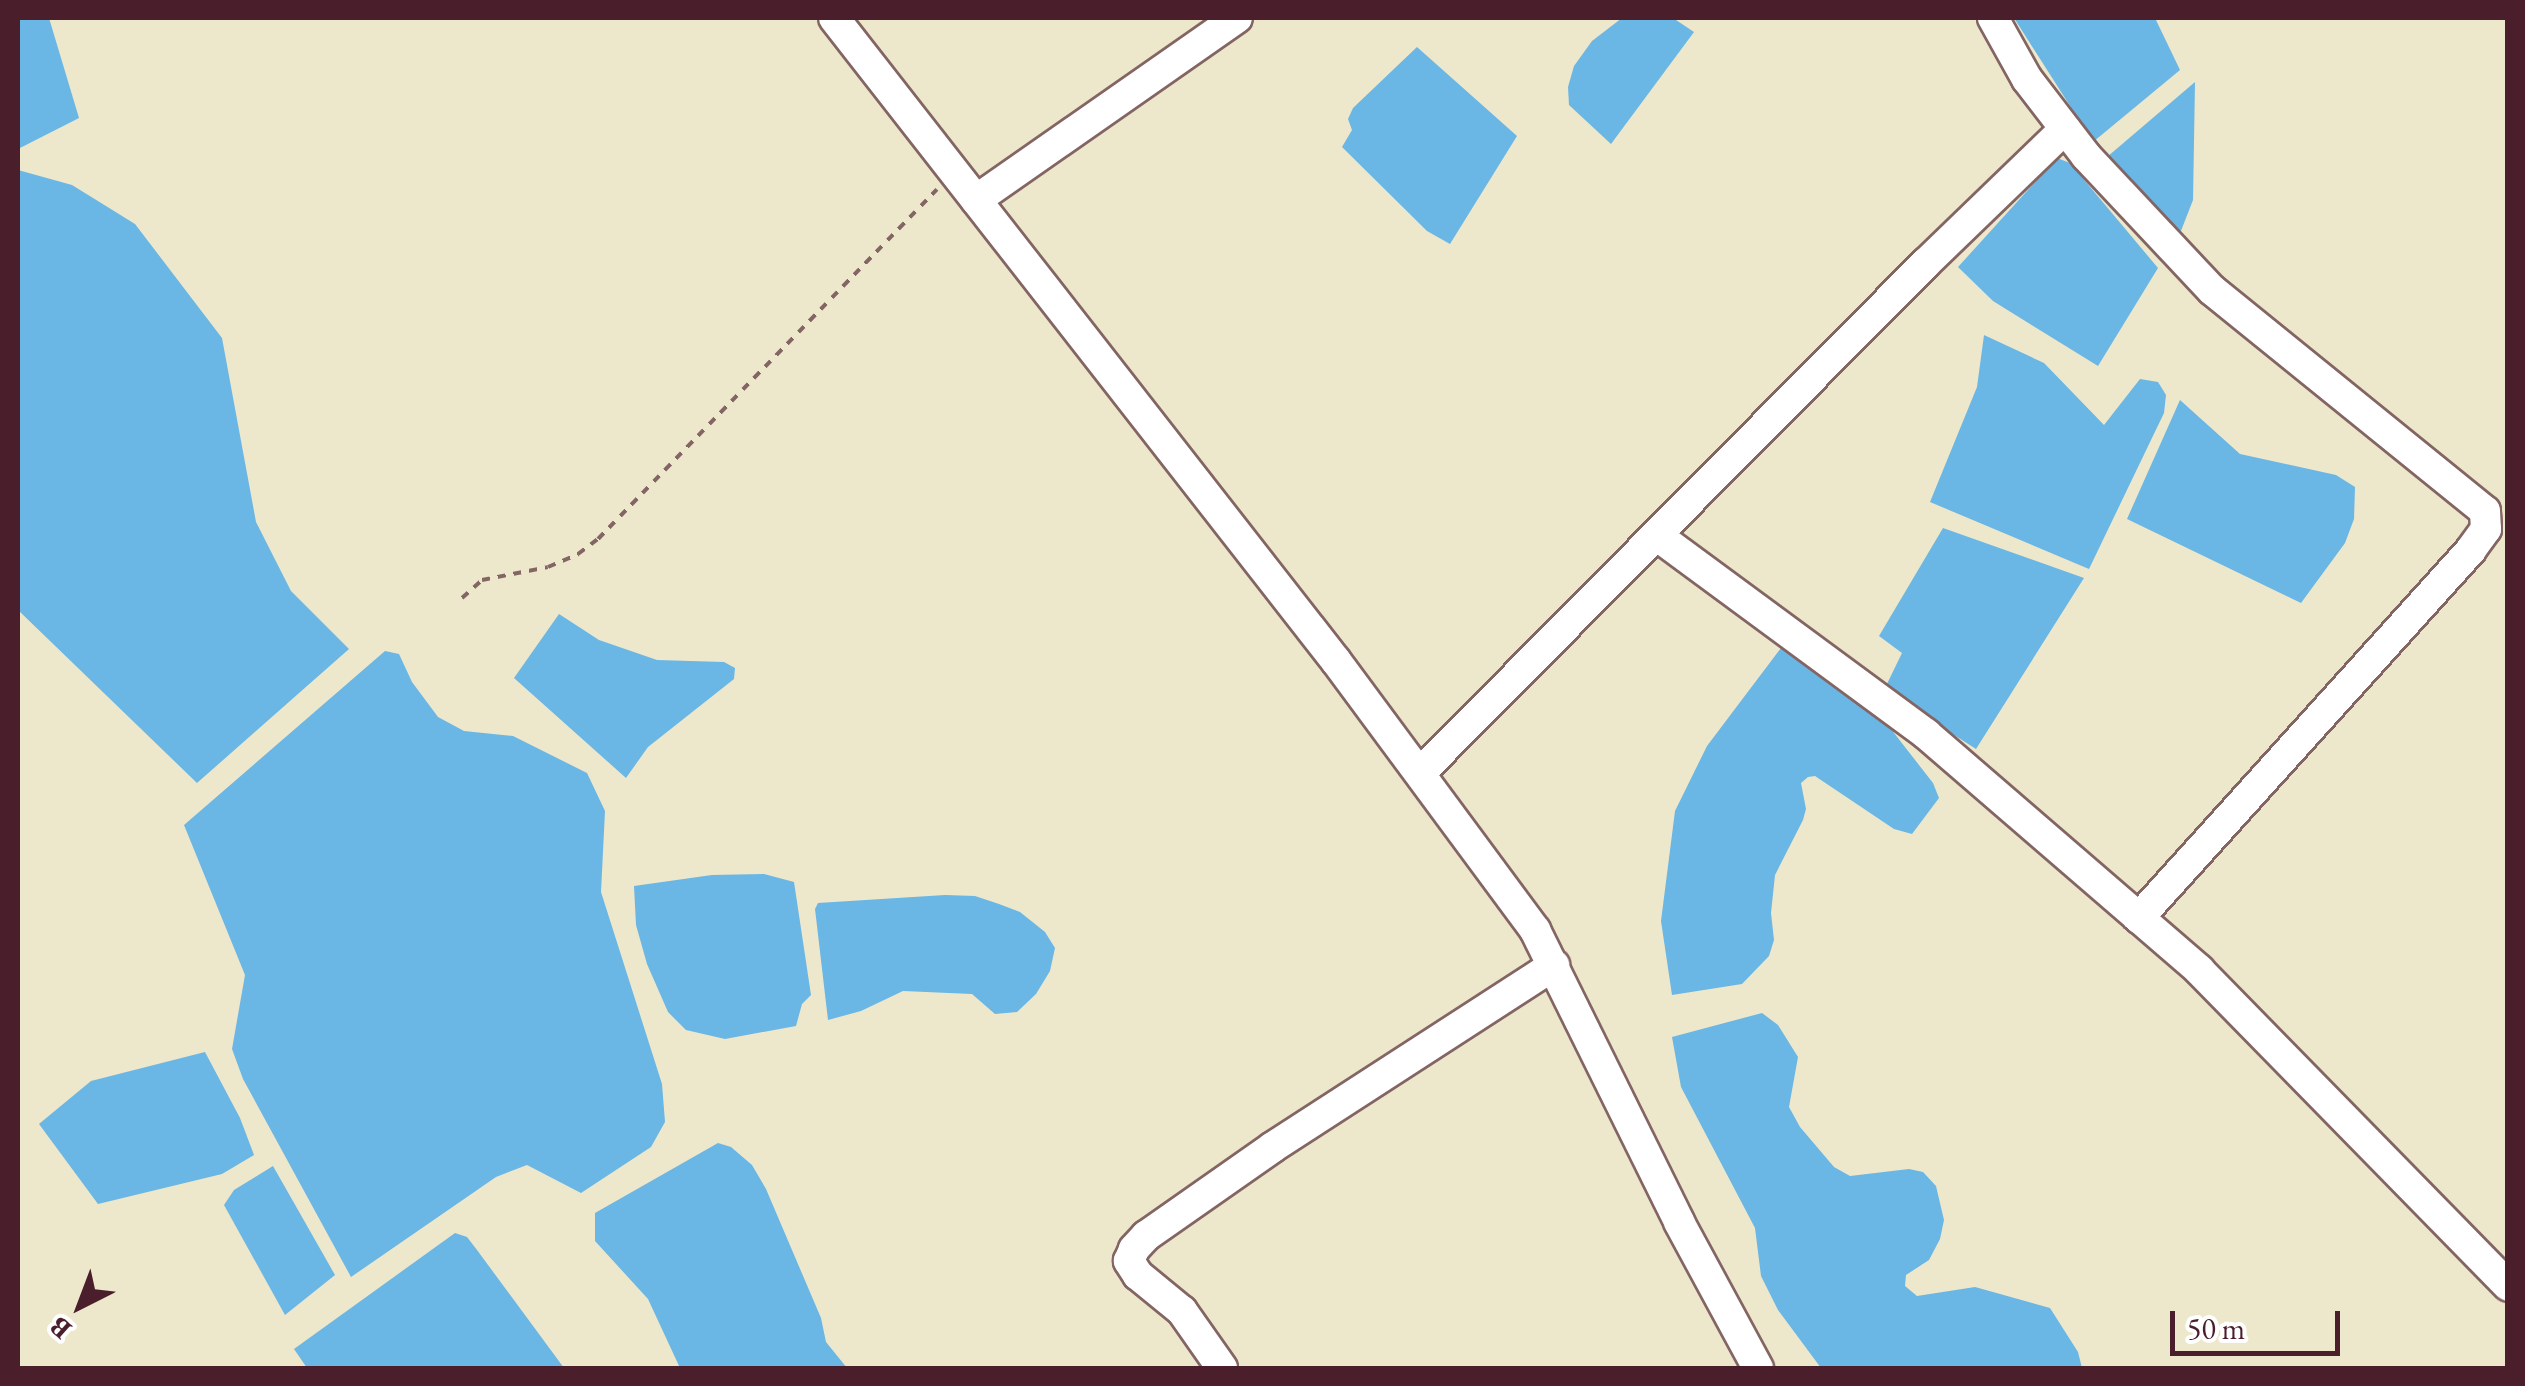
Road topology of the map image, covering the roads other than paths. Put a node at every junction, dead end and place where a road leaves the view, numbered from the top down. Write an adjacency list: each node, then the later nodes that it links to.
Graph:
1 (834, 18): 5 (street)
2 (1237, 18): 5 (street)
3 (1993, 18): 4 (street)
4 (2065, 129): 6 (street); 8 (street)
5 (976, 200): 7 (street)
6 (1659, 536): 7 (street); 8 (street)
7 (1420, 774): 9 (street)
8 (2139, 918): 10 (street)
9 (1554, 966): 11 (street); 12 (street)
10 (2508, 1286)
11 (1222, 1368)
12 (1758, 1368)

